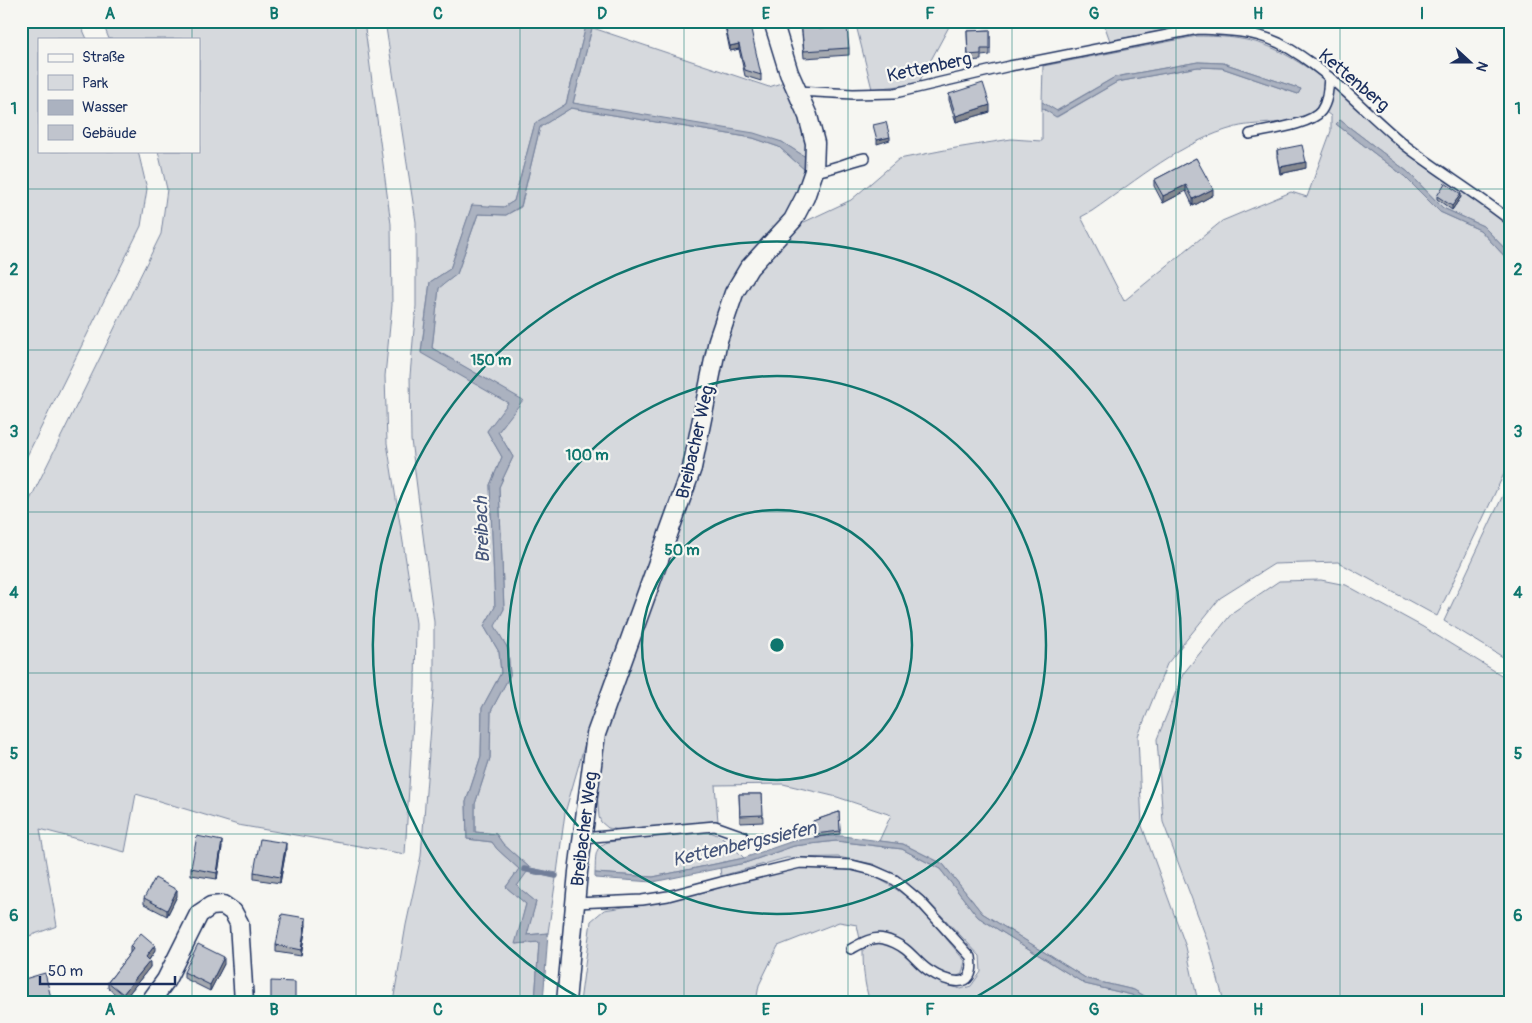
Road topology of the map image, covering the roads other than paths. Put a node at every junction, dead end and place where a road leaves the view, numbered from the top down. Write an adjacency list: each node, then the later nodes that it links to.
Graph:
1 (773, 21): 3 (street, Breibacher Weg)
2 (1329, 78): 3 (lane, Kettenberg); 4 (lane); 7 (lane, Kettenberg)
3 (798, 91): 6 (street, Breibacher Weg)
4 (1250, 134)
5 (865, 158): 6 (lane)
6 (814, 171): 9 (street, Breibacher Weg)
7 (1511, 221)
8 (743, 836): 9 (lane)
9 (583, 838): 10 (street, Breibacher Weg)
10 (576, 903): 11 (lane); 14 (street, Breibacher Weg)
11 (851, 949)
12 (150, 1002): 13 (street)
13 (244, 1002)
14 (566, 1002)

